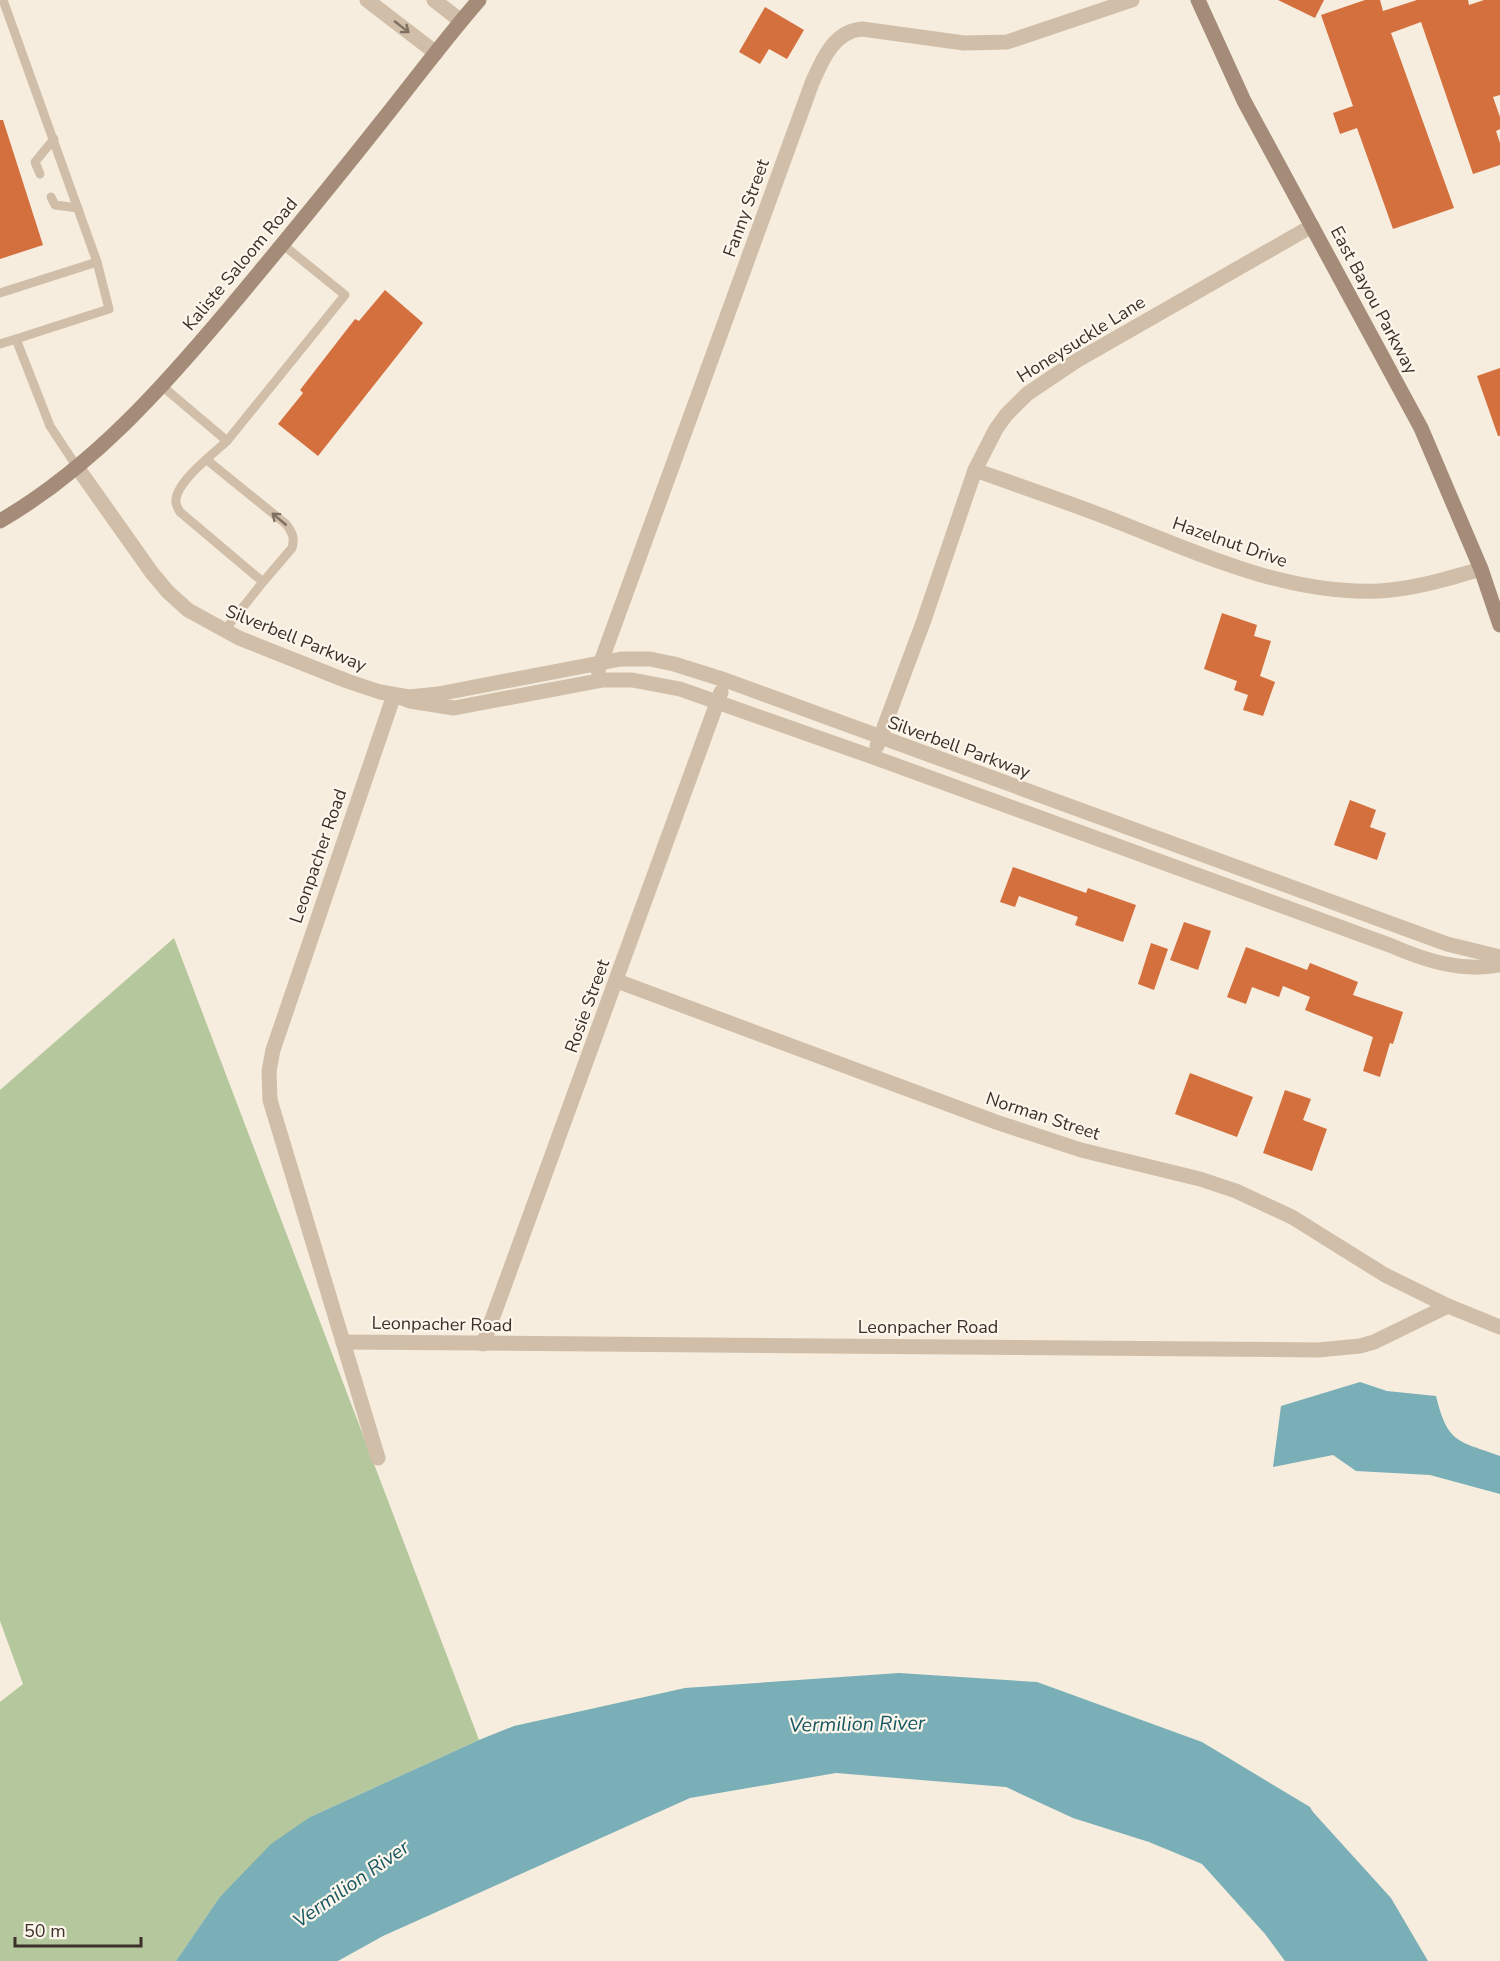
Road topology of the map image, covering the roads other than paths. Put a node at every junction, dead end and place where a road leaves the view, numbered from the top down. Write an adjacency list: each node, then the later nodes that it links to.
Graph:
1 (3, 0): 9 (lane)
2 (367, 0): 8 (street, one-way to 8)
3 (434, 0): 7 (street)
4 (479, 0): 7 (main road, Kaliste Saloom Road)
5 (1132, 0): 29 (street, Fanny Street)
6 (1198, 0): 13 (main road, East Bayou Parkway)
7 (461, 21): 8 (main road, Kaliste Saloom Road)
8 (436, 53): 14 (main road, Kaliste Saloom Road)
9 (54, 139): 10 (lane); 12 (lane)
10 (40, 174)
11 (51, 197): 12 (lane)
12 (78, 208): 15 (lane)
13 (1312, 226): 23 (street, Honeysuckle Lane); 25 (main road, East Bayou Parkway)
14 (282, 244): 19 (main road, Kaliste Saloom Road); 20 (lane)
15 (97, 262): 16 (lane); 17 (lane)
16 (0, 293)
17 (16, 339): 18 (lane); 22 (lane)
18 (0, 344)
19 (162, 386): 20 (lane); 22 (main road, Kaliste Saloom Road)
20 (227, 441): 21 (lane)
21 (207, 460): 26 (lane); 26 (lane, one-way to 21)
22 (77, 467): 24 (main road, Kaliste Saloom Road); 28 (street, Silverbell Parkway)
23 (975, 470): 25 (street, Hazelnut Drive); 34 (street, Honeysuckle Lane)
24 (0, 521)
25 (1481, 569): 27 (main road, East Bayou Parkway)
26 (262, 582): 28 (lane)
27 (1500, 625)
28 (224, 631): 32 (street, Silverbell Parkway)
29 (601, 662): 30 (street, Silverbell Parkway); 31 (street, Fanny Street); 32 (street, Silverbell Parkway)
30 (724, 680): 33 (street, Rosie Street); 34 (street, Silverbell Parkway)
31 (595, 682): 32 (street, Silverbell Parkway); 33 (street, Silverbell Parkway)
32 (394, 695): 41 (street, Leonpacher Road)
33 (717, 701): 35 (street, Silverbell Parkway); 38 (street, Rosie Street)
34 (879, 738): 35 (street, Honeysuckle Lane); 36 (street, Silverbell Parkway)
35 (873, 757): 37 (street, Silverbell Parkway)
36 (1500, 957)
37 (1500, 965)
38 (617, 981): 39 (street, Norman Street); 42 (street, Rosie Street)
39 (1448, 1306): 40 (street); 42 (street, Leonpacher Road)
40 (1500, 1327)
41 (343, 1342): 42 (street, Leonpacher Road); 43 (street, Leonpacher Road)
42 (483, 1344)
43 (378, 1458)

